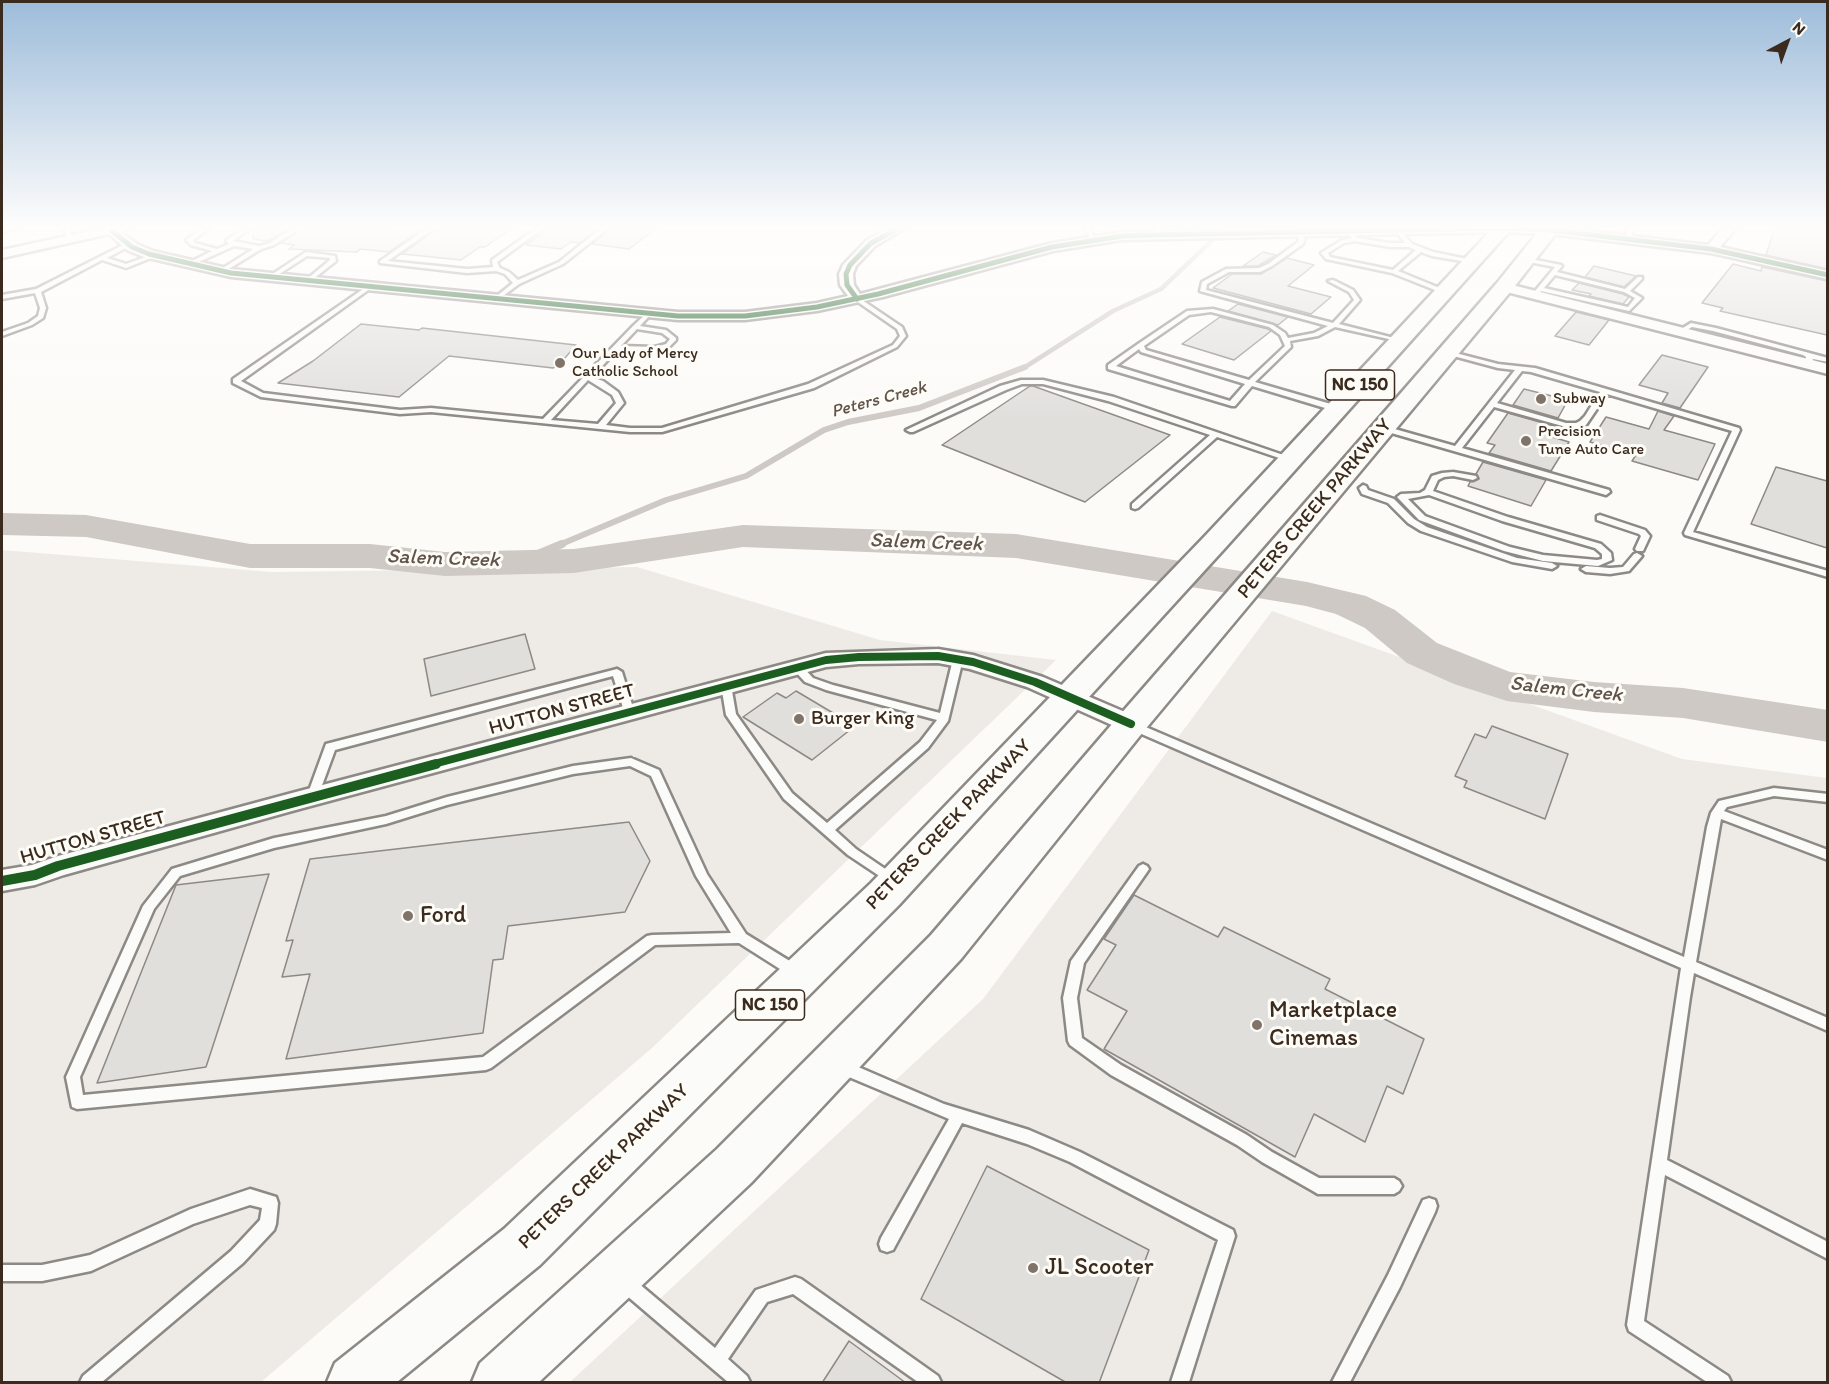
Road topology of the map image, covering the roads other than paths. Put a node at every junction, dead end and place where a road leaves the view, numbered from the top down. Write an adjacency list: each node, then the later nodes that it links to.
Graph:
1 (38, 291): 21 (lane)
2 (34, 292): 14 (lane)
3 (363, 292): 35 (lane)
4 (413, 292): 16 (street)
5 (506, 292): 16 (lane)
6 (852, 292): 15 (street)
7 (885, 292): 15 (street)
8 (1205, 292): 19 (lane)
9 (1351, 292): 19 (lane)
10 (1445, 292): 24 (main road, PETERS CREEK PARKWAY / NC 150)
11 (1498, 292): 24 (main road, PETERS CREEK PARKWAY / NC 150)
12 (1538, 292): 17 (street)
13 (1627, 292): 17 (lane)
14 (2, 297)
15 (857, 299): 18 (street); 36 (lane)
16 (495, 300): 18 (street)
17 (1625, 313): 26 (street)
18 (648, 314): 20 (lane)
19 (1334, 325): 22 (lane); 24 (lane)
20 (634, 328): 25 (lane); 25 (lane)
21 (2, 334)
22 (1286, 340): 23 (lane); 31 (lane)
23 (1140, 345): 31 (lane); 31 (lane)
24 (1424, 347): 28 (lane); 34 (main road, PETERS CREEK PARKWAY / NC 150); 37 (main road, PETERS CREEK PARKWAY / NC 150)
25 (616, 348): 30 (lane)
26 (1809, 360): 27 (lane); 29 (street)
27 (1827, 360)
28 (1521, 368): 32 (lane); 33 (lane)
29 (1827, 369)
30 (587, 377): 35 (lane); 36 (lane)
31 (1250, 383): 34 (lane)
32 (1605, 391): 33 (lane); 49 (lane)
33 (1492, 404): 40 (lane)
34 (1338, 409): 41 (main road, PETERS CREEK PARKWAY / NC 150)
35 (545, 421): 36 (lane)
36 (600, 427)
37 (1384, 428): 40 (lane); 43 (main road, PETERS CREEK PARKWAY / NC 150)
38 (909, 429): 39 (lane)
39 (1215, 434): 41 (lane); 47 (lane)
40 (1457, 449): 45 (lane)
41 (1291, 459): 53 (main road, PETERS CREEK PARKWAY / NC 150)
42 (1473, 478): 44 (lane)
43 (1352, 484): 46 (lane); 48 (lane); 56 (main road, PETERS CREEK PARKWAY / NC 150)
44 (1428, 492): 46 (lane); 46 (lane)
45 (1606, 492)
46 (1401, 497)
47 (1135, 506)
48 (1600, 518)
49 (1827, 574)
50 (958, 659): 51 (street, HUTTON STREET); 53 (street, HUTTON STREET); 55 (lane)
51 (796, 666): 52 (street, HUTTON STREET); 55 (lane)
52 (726, 685): 54 (street, HUTTON STREET); 60 (lane)
53 (1070, 698): 56 (street, HUTTON STREET); 64 (main road, PETERS CREEK PARKWAY / NC 150)
54 (629, 711): 57 (street, HUTTON STREET); 57 (lane)
55 (944, 718): 60 (lane)
56 (1131, 724): 66 (lane); 69 (main road, PETERS CREEK PARKWAY / NC 150)
57 (313, 796): 63 (street, HUTTON STREET)
58 (1827, 798): 59 (lane)
59 (1717, 813): 61 (lane); 66 (lane)
60 (827, 830): 64 (lane)
61 (1827, 855)
62 (1143, 869): 72 (lane)
63 (2, 881)
64 (896, 882): 67 (main road, PETERS CREEK PARKWAY / NC 150)
65 (741, 938): 65 (lane); 67 (lane)
66 (1689, 965): 68 (lane); 71 (lane)
67 (801, 975): 80 (main road, PETERS CREEK PARKWAY / NC 150)
68 (1827, 1025)
69 (834, 1063): 70 (lane); 77 (main road, PETERS CREEK PARKWAY / NC 150)
70 (959, 1115): 74 (lane); 84 (lane)
71 (1660, 1165): 75 (lane); 86 (lane)
72 (1394, 1186)
73 (1429, 1206): 85 (lane)
74 (887, 1244)
75 (1827, 1251)
76 (2, 1273): 79 (lane)
77 (616, 1275): 78 (lane); 81 (main road, PETERS CREEK PARKWAY / NC 150)
78 (716, 1361): 82 (lane); 83 (lane)
79 (89, 1383)
80 (354, 1383)
81 (500, 1383)
82 (741, 1383)
83 (933, 1383)
84 (1180, 1383)
85 (1341, 1383)
86 (1722, 1383)

